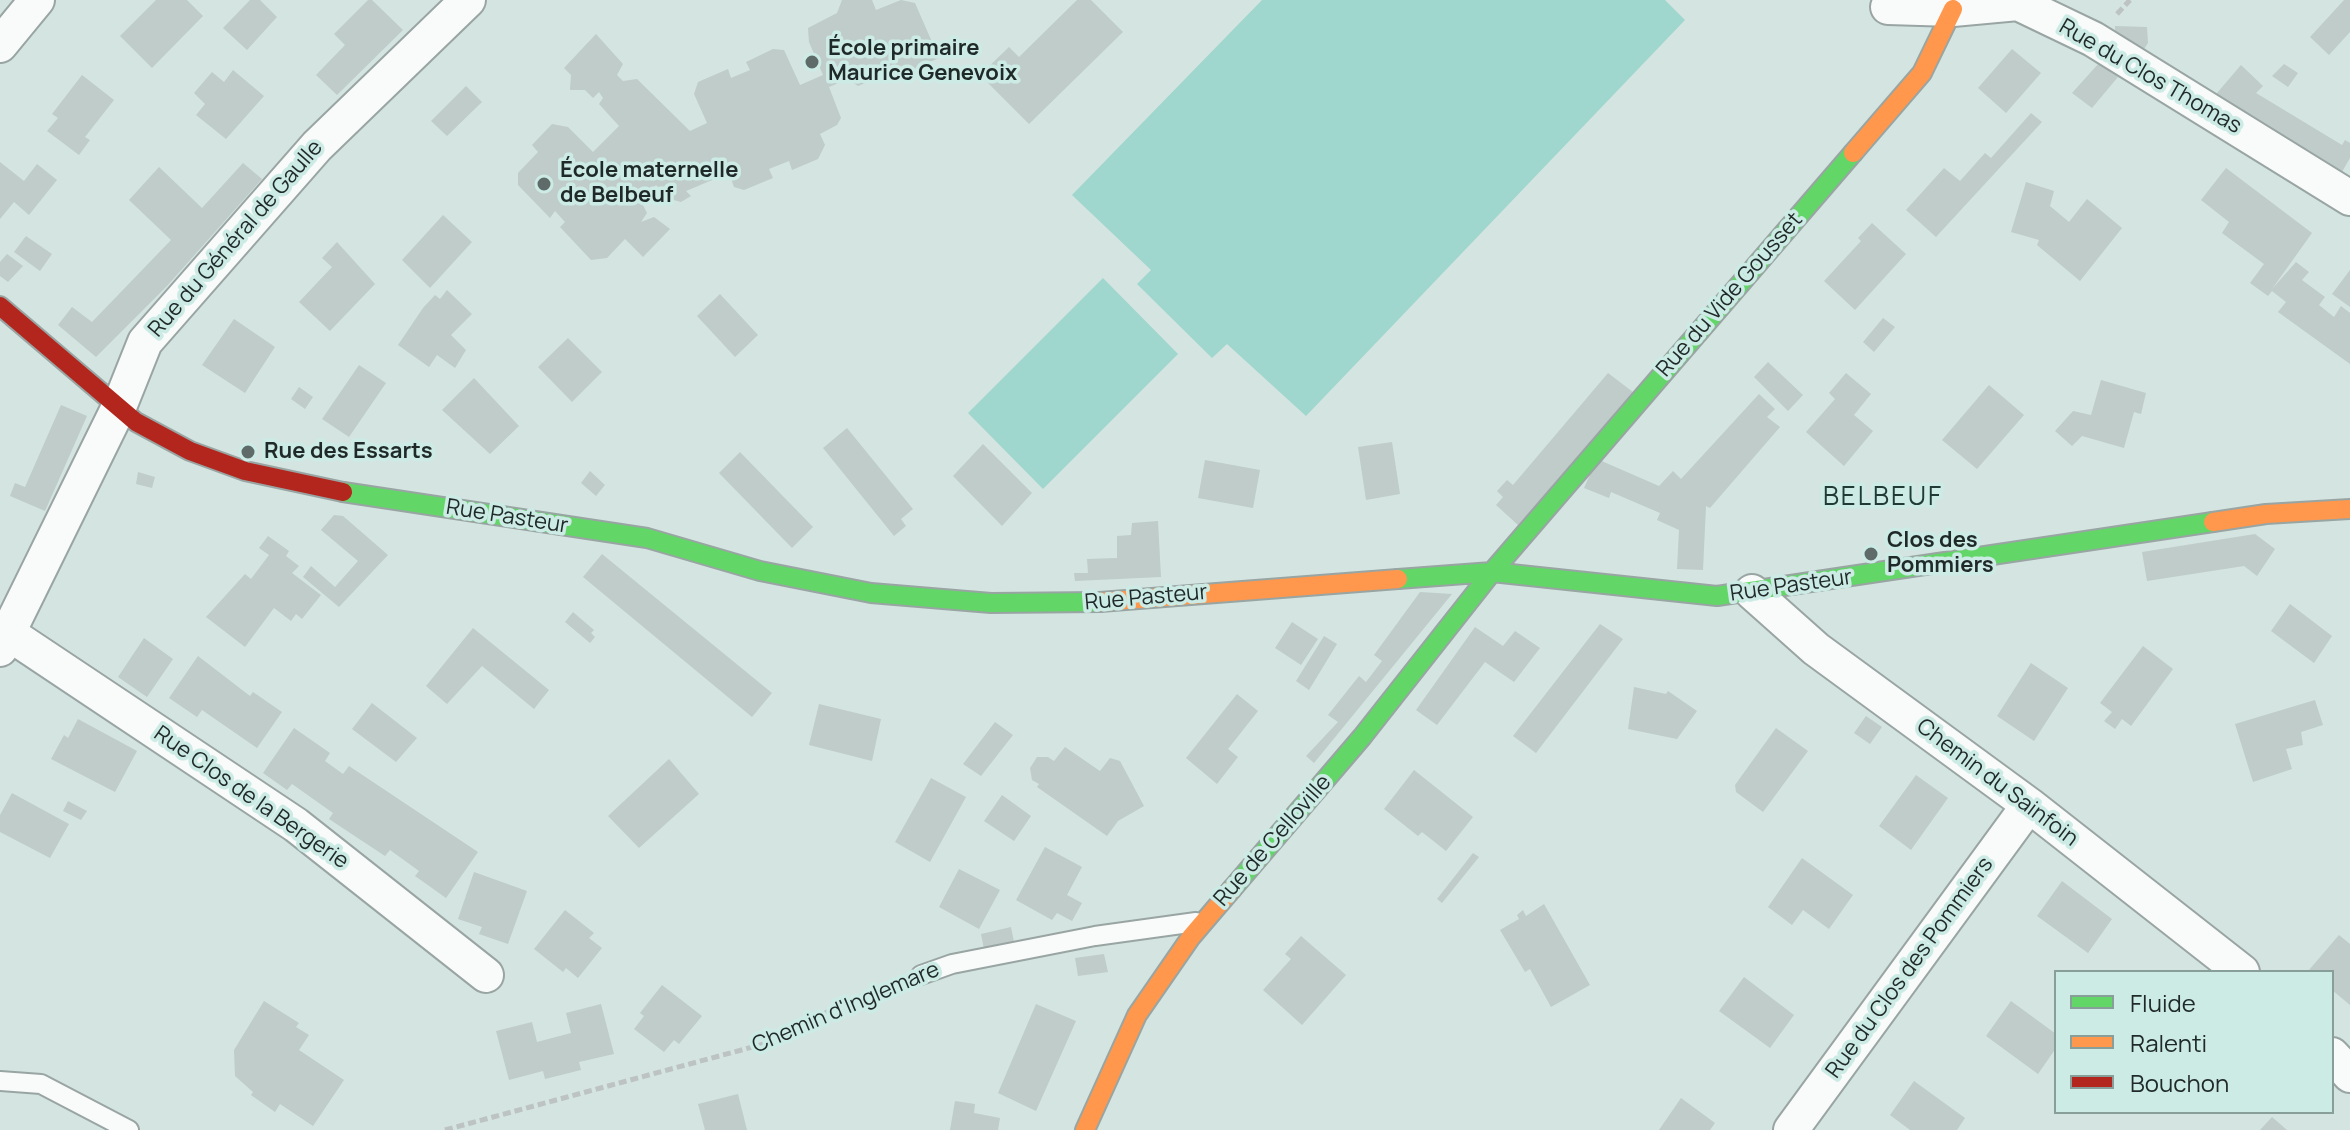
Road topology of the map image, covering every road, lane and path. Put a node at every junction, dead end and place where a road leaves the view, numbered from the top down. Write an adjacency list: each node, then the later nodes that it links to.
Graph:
1 (37, 0): 5 (street)
2 (468, 0): 8 (street, Rue du Général de Gaulle)
3 (1888, 7): 4 (street, Rue du Clos Thomas)
4 (1953, 9): 6 (street, Rue du Clos Thomas); 10 (street, Rue du Vide Gousset)
5 (0, 45)
6 (2350, 198)
7 (0, 306): 8 (street, Rue Pasteur)
8 (119, 407): 10 (street, Rue Pasteur); 12 (street, Rue du Général de Gaulle)
9 (2350, 509): 11 (street, Rue Pasteur)
10 (1492, 572): 11 (street, Rue Pasteur); 14 (street, Rue de Celloville)
11 (1752, 592): 13 (street, Chemin du Sainfoin)
12 (4, 641): 16 (street, Rue Clos de la Bergerie)
13 (2029, 805): 15 (street, Chemin du Sainfoin); 24 (street, Rue du Clos des Pommiers)
14 (1205, 921): 17 (lane, Chemin d'Inglemare); 23 (street, Rue de Celloville)
15 (2239, 970)
16 (486, 975)
17 (921, 975): 22 (path, Chemin d'Inglemare)
18 (2334, 1057): 19 (street)
19 (2350, 1075)
20 (0, 1081): 21 (lane)
21 (129, 1130)
22 (445, 1130)
23 (1085, 1130)
24 (1791, 1130)

